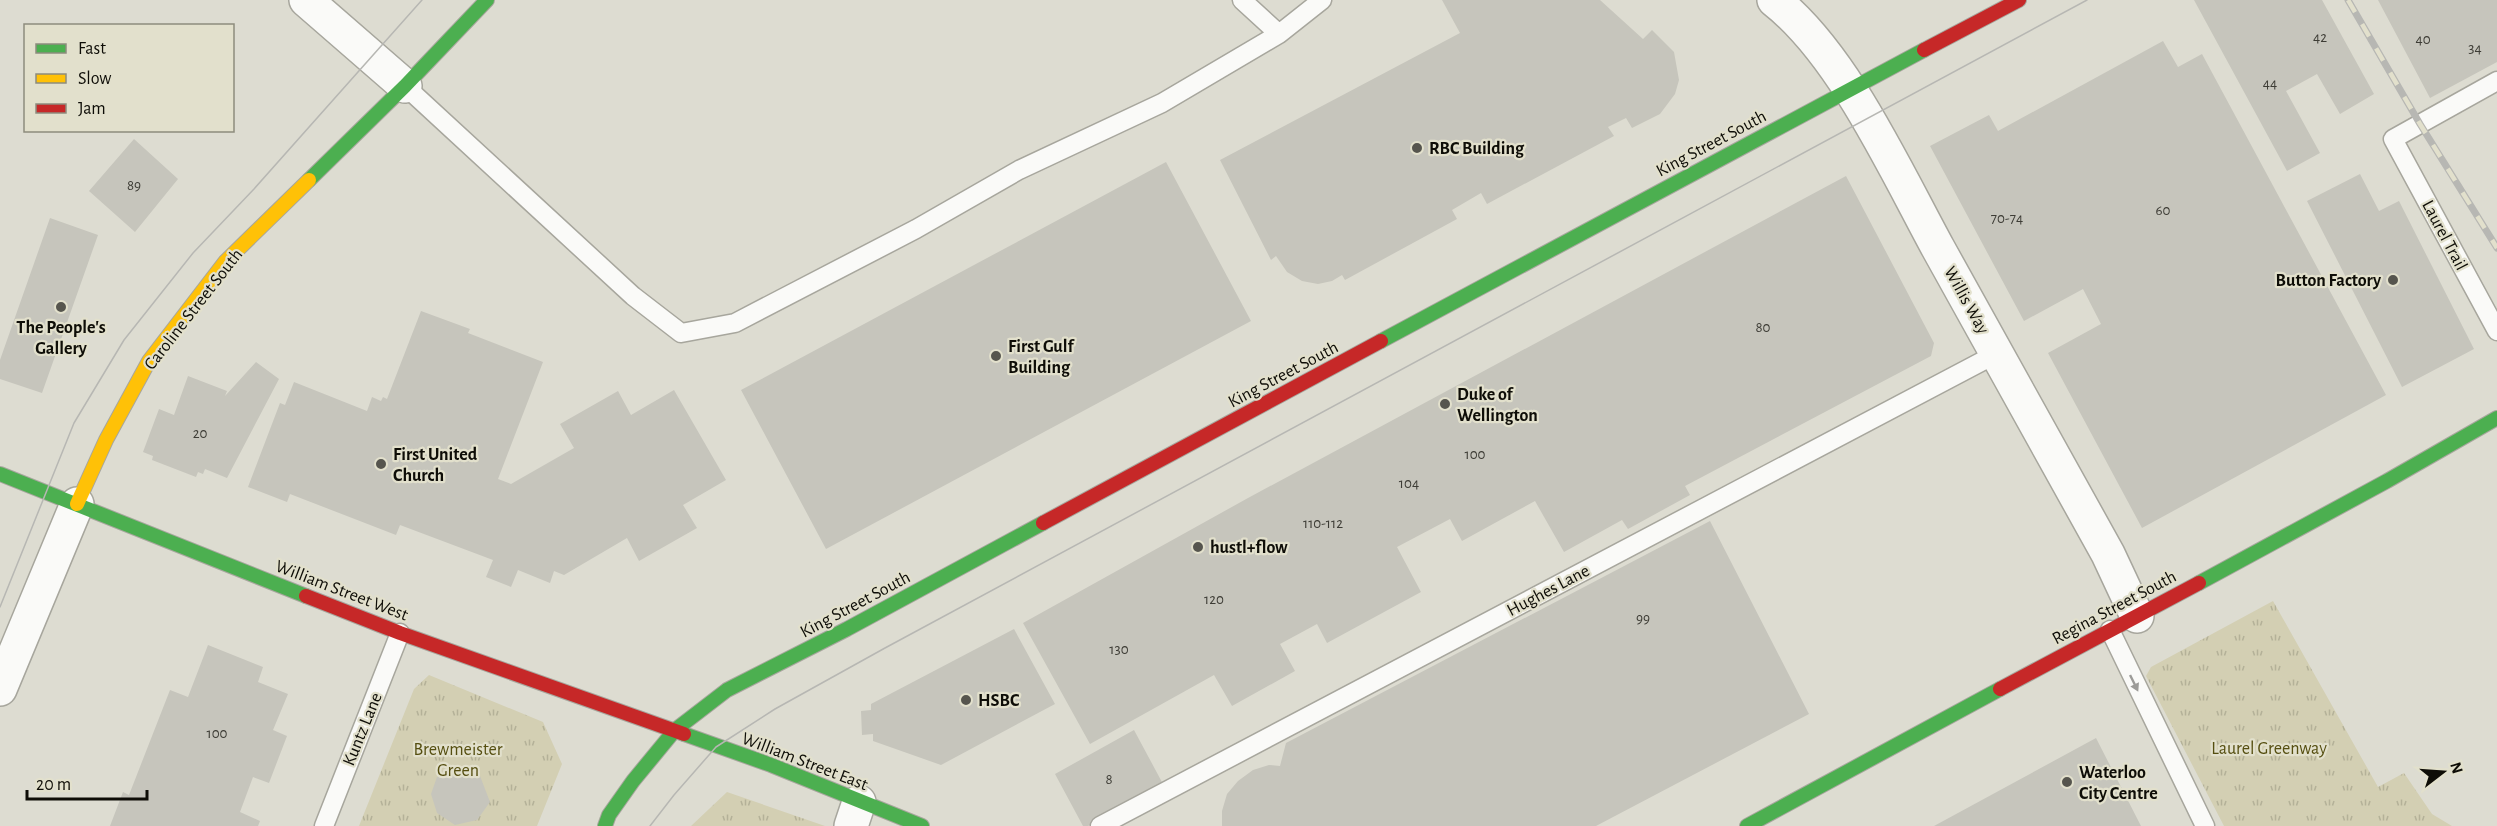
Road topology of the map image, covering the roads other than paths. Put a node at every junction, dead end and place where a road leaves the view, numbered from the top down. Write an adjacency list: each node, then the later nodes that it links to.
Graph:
1 (306, 0): 9 (street)
2 (487, 0): 9 (street, Caroline Street South)
3 (1242, 0): 7 (lane)
4 (1322, 0): 7 (lane)
5 (1774, 0): 10 (street, Willis Way)
6 (2019, 0): 10 (street, King Street South)
7 (1279, 34): 9 (lane)
8 (2497, 81): 11 (lane, Laurel Trail)
9 (405, 86): 15 (street, Caroline Street South)
10 (1849, 90): 12 (street, Willis Way); 19 (street, King Street South)
11 (2497, 331)
12 (1996, 354): 16 (street, Willis Way); 24 (lane, Hughes Lane)
13 (2497, 418): 16 (street, Regina Street South)
14 (0, 474): 15 (street, William Street West)
15 (77, 504): 17 (street, William Street West); 18 (street, Caroline Street South)
16 (2123, 623): 25 (street, Regina Street South); 26 (lane, one-way to 26)
17 (400, 633): 19 (street, William Street West); 21 (lane, Kuntz Lane)
18 (0, 689)
19 (675, 730): 20 (street, William Street East); 22 (street, King Street South)
20 (855, 814): 23 (street, William Street East)
21 (324, 826)
22 (604, 826)
23 (922, 826)
24 (1100, 826)
25 (1747, 826)
26 (2205, 826)

